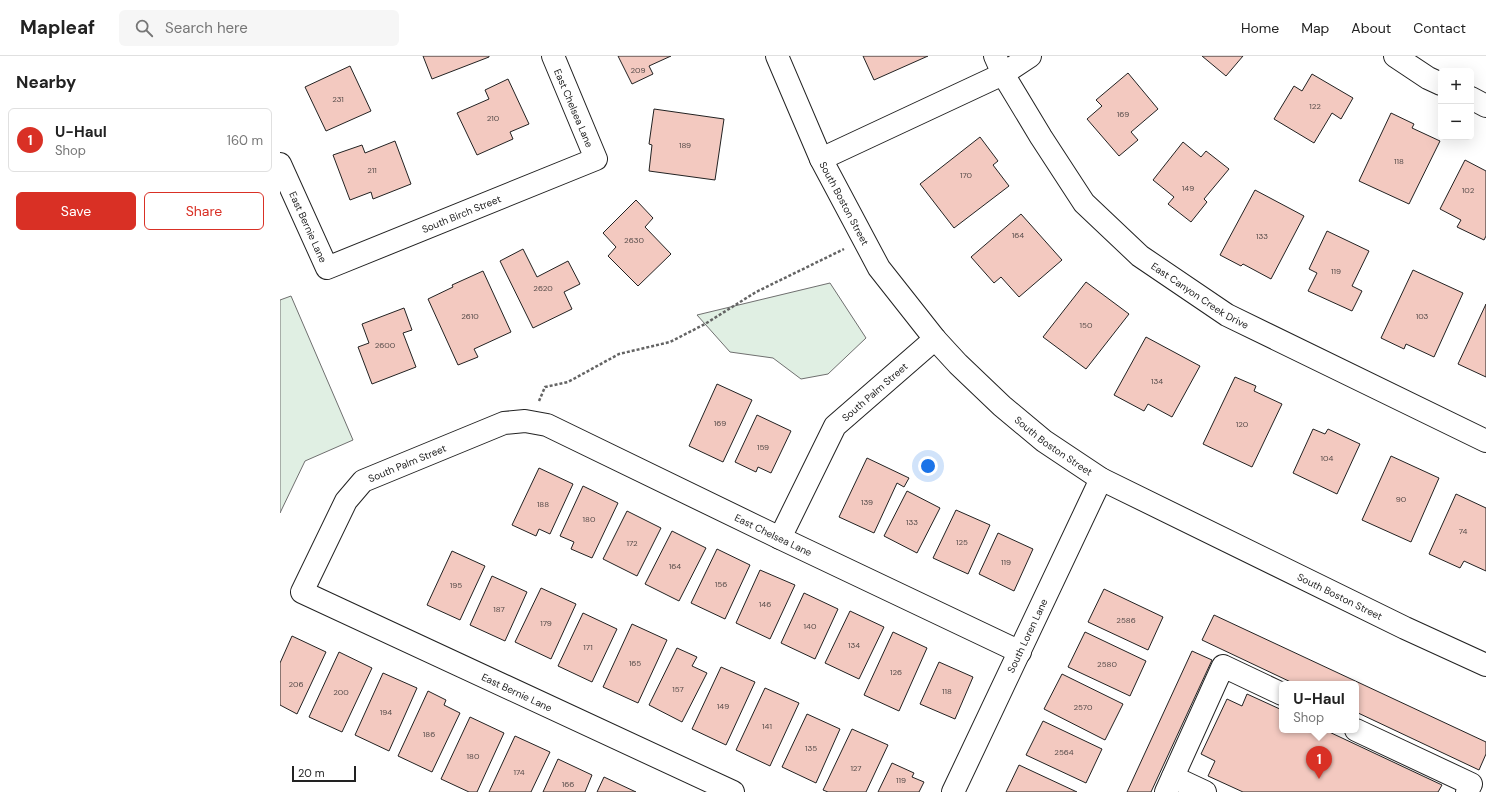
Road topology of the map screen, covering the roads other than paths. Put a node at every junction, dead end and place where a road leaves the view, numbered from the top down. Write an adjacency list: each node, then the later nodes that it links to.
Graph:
1 (553, 56): 9 (street, East Chelsea Lane)
2 (777, 56): 10 (street, South Boston Street)
3 (1030, 56): 5 (street)
4 (1395, 56): 6 (street)
5 (999, 65): 10 (street); 15 (street, East Canyon Creek Drive)
6 (1438, 83)
7 (1474, 100): 8 (street)
8 (1486, 106)
9 (596, 159): 12 (street, South Birch Street)
10 (821, 159): 13 (street, South Boston Street)
11 (280, 164): 12 (street, East Bernie Lane)
12 (327, 268)
13 (935, 339): 16 (street, South Boston Street); 17 (street, South Palm Street)
14 (529, 421): 17 (street, East Chelsea Lane); 18 (street, South Palm Street)
15 (1486, 441)
16 (1101, 479): 19 (street, South Loren Lane); 20 (street, South Boston Street)
17 (780, 538): 19 (street, East Chelsea Lane)
18 (302, 592): 24 (street, East Bernie Lane)
19 (1020, 652): 25 (street, South Loren Lane)
20 (1486, 665)
21 (1279, 693): 23 (street)
22 (1359, 731): 27 (street)
23 (1169, 784): 26 (street)
24 (733, 792)
25 (954, 792)
26 (1205, 792)
27 (1467, 792)

